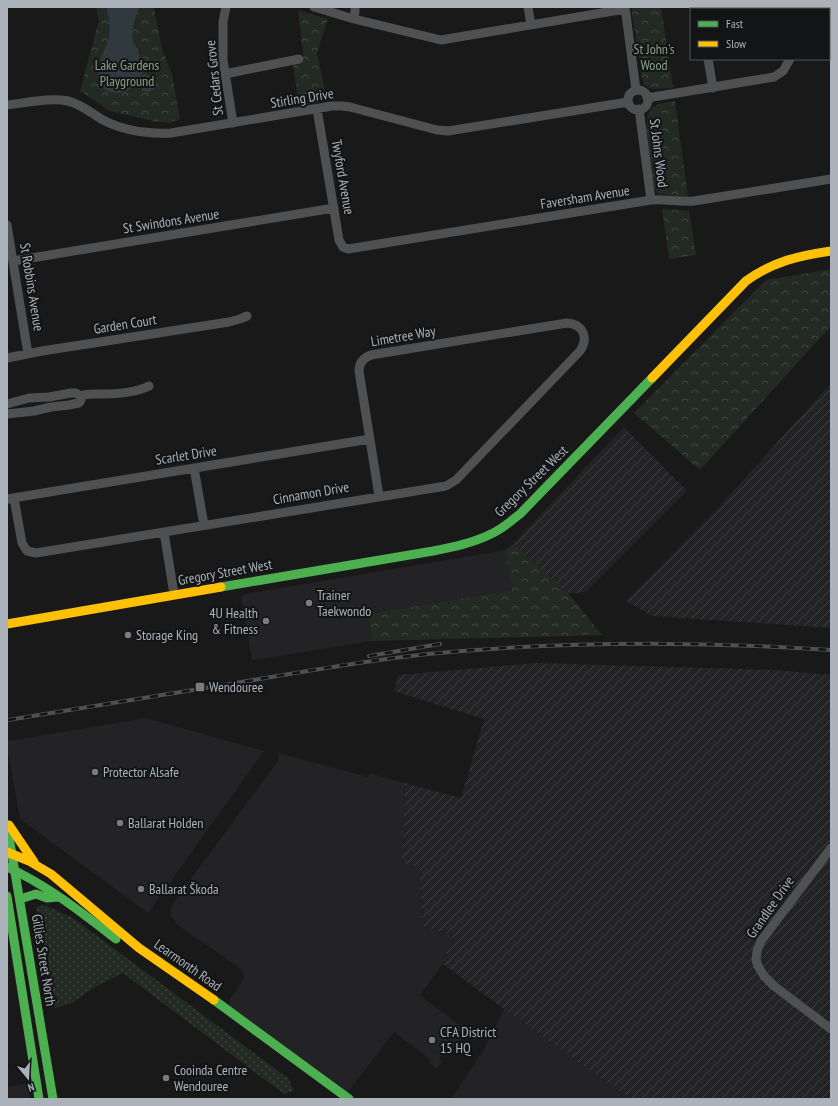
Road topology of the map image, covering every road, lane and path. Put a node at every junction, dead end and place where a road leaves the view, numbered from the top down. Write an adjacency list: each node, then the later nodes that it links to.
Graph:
1 (226, 7): 11 (street, St Cedars Grove)
2 (314, 7): 6 (street)
3 (355, 7): 6 (street)
4 (528, 7): 7 (street)
5 (625, 8): 7 (street); 13 (street)
6 (354, 19): 7 (street)
7 (531, 25)
8 (299, 59): 11 (street)
9 (708, 60): 12 (street)
10 (790, 60): 12 (street)
11 (225, 74): 19 (street, St Cedars Grove)
12 (713, 88): 14 (street)
13 (636, 90): 14 (street); 15 (street)
14 (647, 98): 18 (street)
15 (628, 102): 17 (street, Stirling Drive); 18 (street)
16 (7, 105): 19 (street, Stirling Drive)
17 (317, 109): 19 (street, Stirling Drive); 22 (street, Twyford Avenue)
18 (639, 109): 21 (street, St Johns Wood)
19 (233, 123)
20 (831, 179): 21 (street, Faversham Avenue)
21 (651, 200): 24 (street, Faversham Avenue)
22 (334, 208): 24 (street, Twyford Avenue); 26 (street, St Swindons Avenue)
23 (7, 225): 26 (street, St Robbins Avenue)
24 (344, 248)
25 (831, 251): 45 (main road, Gregory Street West)
26 (13, 261): 29 (street, St Robbins Avenue)
27 (247, 316): 29 (street, Garden Court)
28 (583, 332): 39 (street, Limetree Way); 41 (street, Cinnamon Drive)
29 (28, 354): 30 (street, Garden Court)
30 (7, 358)
31 (149, 386): 33 (street)
32 (67, 393): 33 (street); 34 (street); 36 (street)
33 (80, 396): 36 (street)
34 (29, 398): 35 (street); 37 (street)
35 (7, 404)
36 (69, 405): 37 (street)
37 (31, 412): 38 (street)
38 (7, 414)
39 (370, 439): 40 (street, Scarlet Drive); 41 (street, Limetree Way)
40 (194, 468): 42 (street, Scarlet Drive); 43 (street)
41 (379, 496): 43 (street, Cinnamon Drive)
42 (11, 498): 44 (street, Cinnamon Drive)
43 (204, 526): 44 (street, Cinnamon Drive)
44 (164, 532): 45 (street)
45 (174, 594): 46 (main road, Gregory Street West)
46 (83, 610): 47 (main road, Gregory Street West); 48 (main road, Gregory Street West)
47 (7, 616)
48 (7, 624)
49 (7, 822): 53 (main road)
50 (7, 825): 52 (main road, Gillies Street North)
51 (831, 848): 59 (street, Grandlee Drive)
52 (9, 853): 53 (main road, Learmonth Road); 54 (main road, Gillies Street North)
53 (35, 864): 58 (main road, Learmonth Road)
54 (11, 869): 55 (main road, Learmonth Road); 57 (main road, Gillies Street North)
55 (59, 897): 57 (main road); 58 (main road, Learmonth Road)
56 (7, 898): 61 (main road, Gillies Street North)
57 (20, 899): 62 (main road, Gillies Street North)
58 (212, 1004): 60 (main road, Learmonth Road)
59 (831, 1029)
60 (336, 1096): 63 (main road, Learmonth Road)
61 (39, 1099)
62 (53, 1099)
63 (349, 1099)

